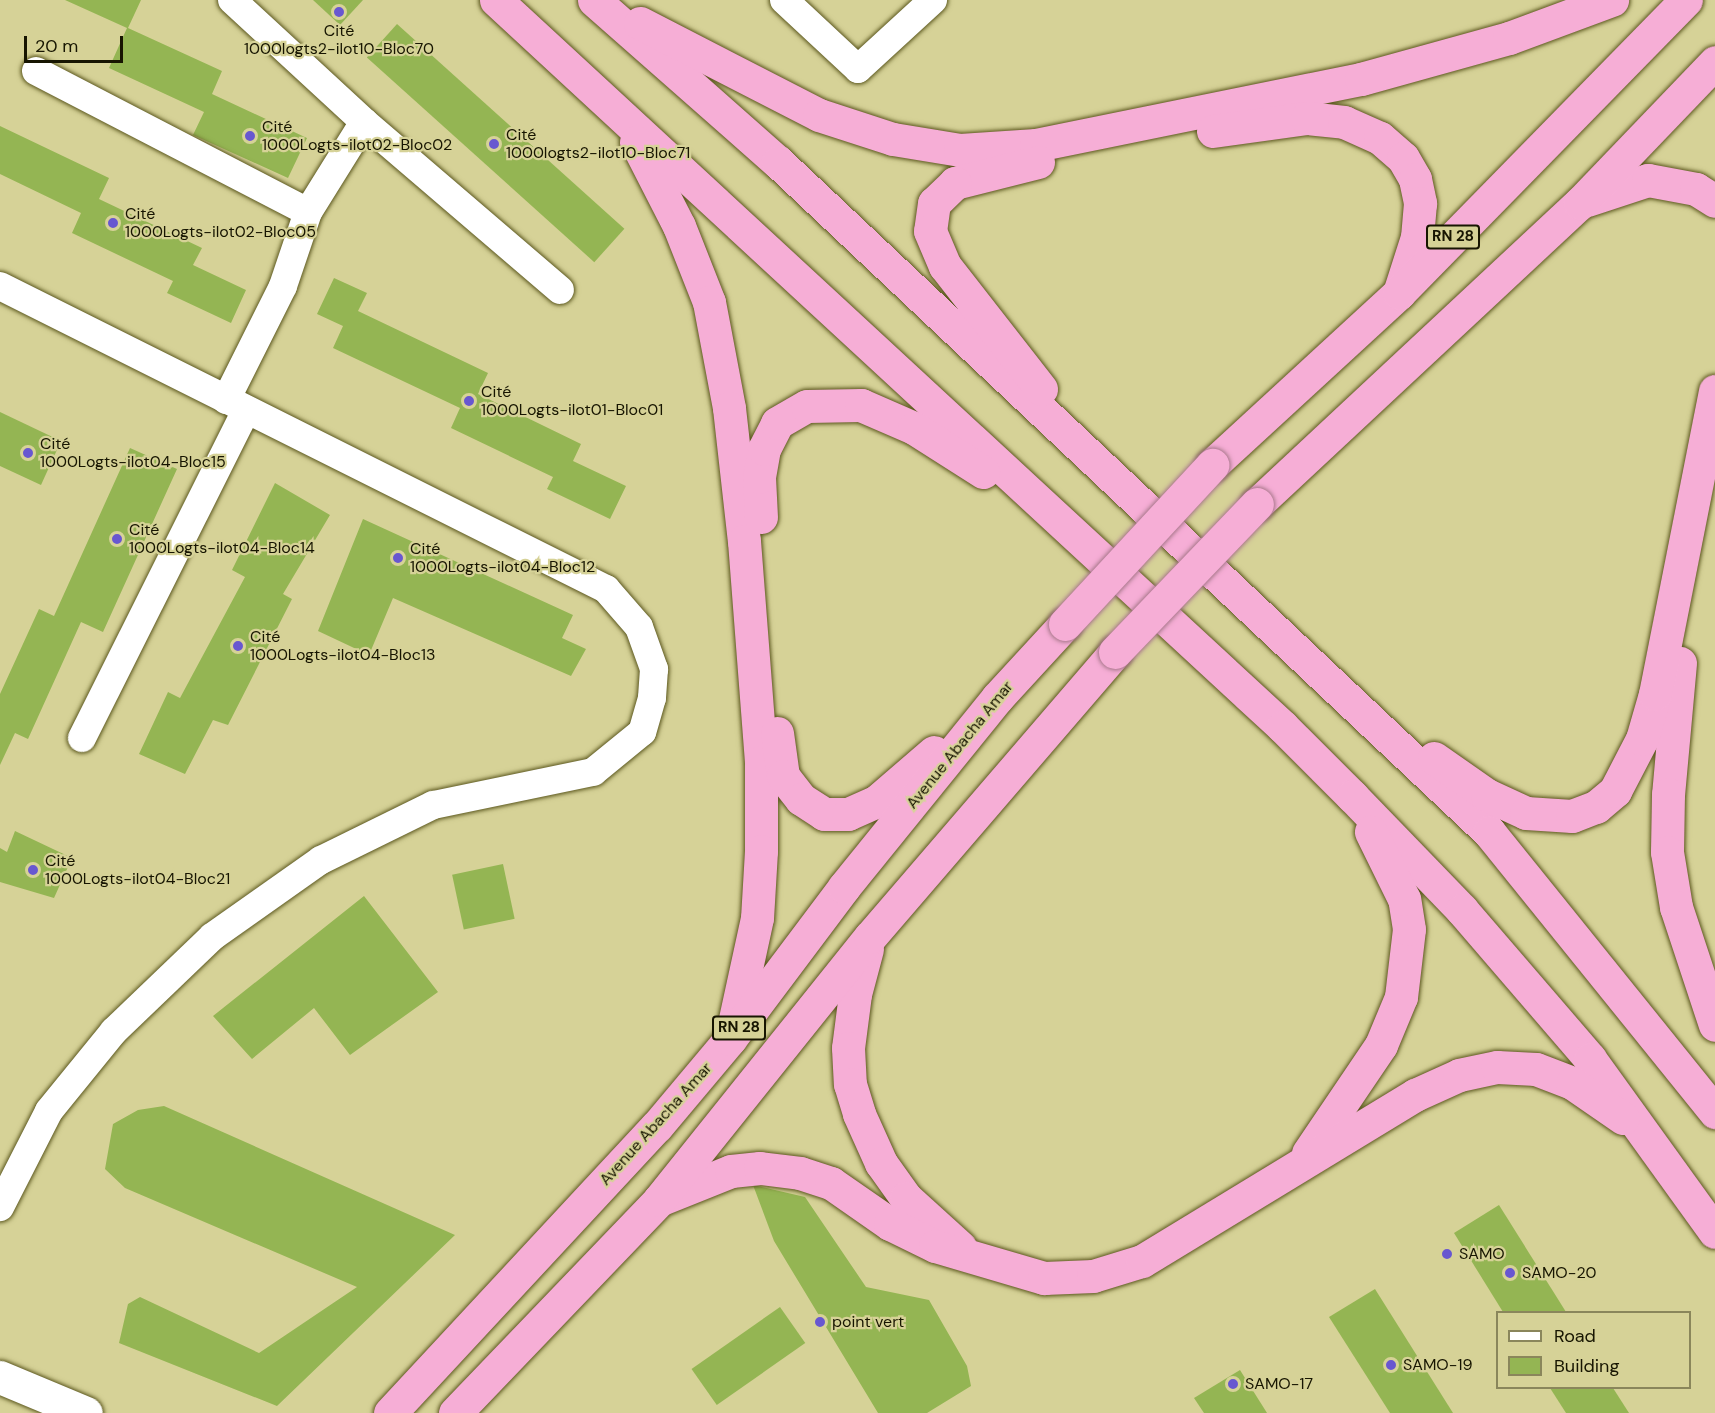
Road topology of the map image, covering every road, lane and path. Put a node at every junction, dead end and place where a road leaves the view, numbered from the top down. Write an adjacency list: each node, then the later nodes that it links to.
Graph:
1 (232, 0): 12 (street)
2 (496, 0): 11 (highway)
3 (594, 0): 22 (highway)
4 (599, 0): 7 (highway)
5 (784, 0): 6 (street)
6 (933, 0)
7 (1612, 0)
8 (1686, 0): 18 (highway, RN 28)
9 (1715, 62): 14 (highway)
10 (36, 71): 15 (street)
11 (622, 117): 23 (highway); 30 (highway)
12 (364, 122): 15 (street); 17 (street)
13 (1715, 201): 14 (highway)
14 (1580, 203): 28 (highway, bridge)
15 (308, 212): 20 (street)
16 (0, 286): 20 (street)
17 (560, 290)
18 (1398, 293): 22 (highway); 25 (highway, Avenue Abacha Amar / RN 28, bridge)
19 (1715, 391): 24 (highway)
20 (236, 405): 26 (street); 35 (street)
21 (1715, 470): 29 (highway)
22 (1113, 480): 24 (highway)
23 (1054, 517): 25 (highway); 27 (highway)
24 (1335, 688): 31 (highway)
25 (997, 698): 30 (highway, Avenue Abacha Amar / RN 28)
26 (82, 738)
27 (1352, 796): 32 (highway); 33 (highway)
28 (870, 937): 34 (highway); 37 (highway)
29 (1715, 1025)
30 (730, 1039): 40 (highway, Avenue Abacha Amar / RN 28)
31 (1715, 1112)
32 (1644, 1133): 33 (highway); 36 (highway)
33 (1302, 1162): 37 (highway)
34 (659, 1200): 37 (highway); 41 (highway)
35 (0, 1207)
36 (1715, 1232)
37 (975, 1260)
38 (0, 1377): 39 (main road)
39 (86, 1413)
40 (390, 1413)
41 (456, 1413)

